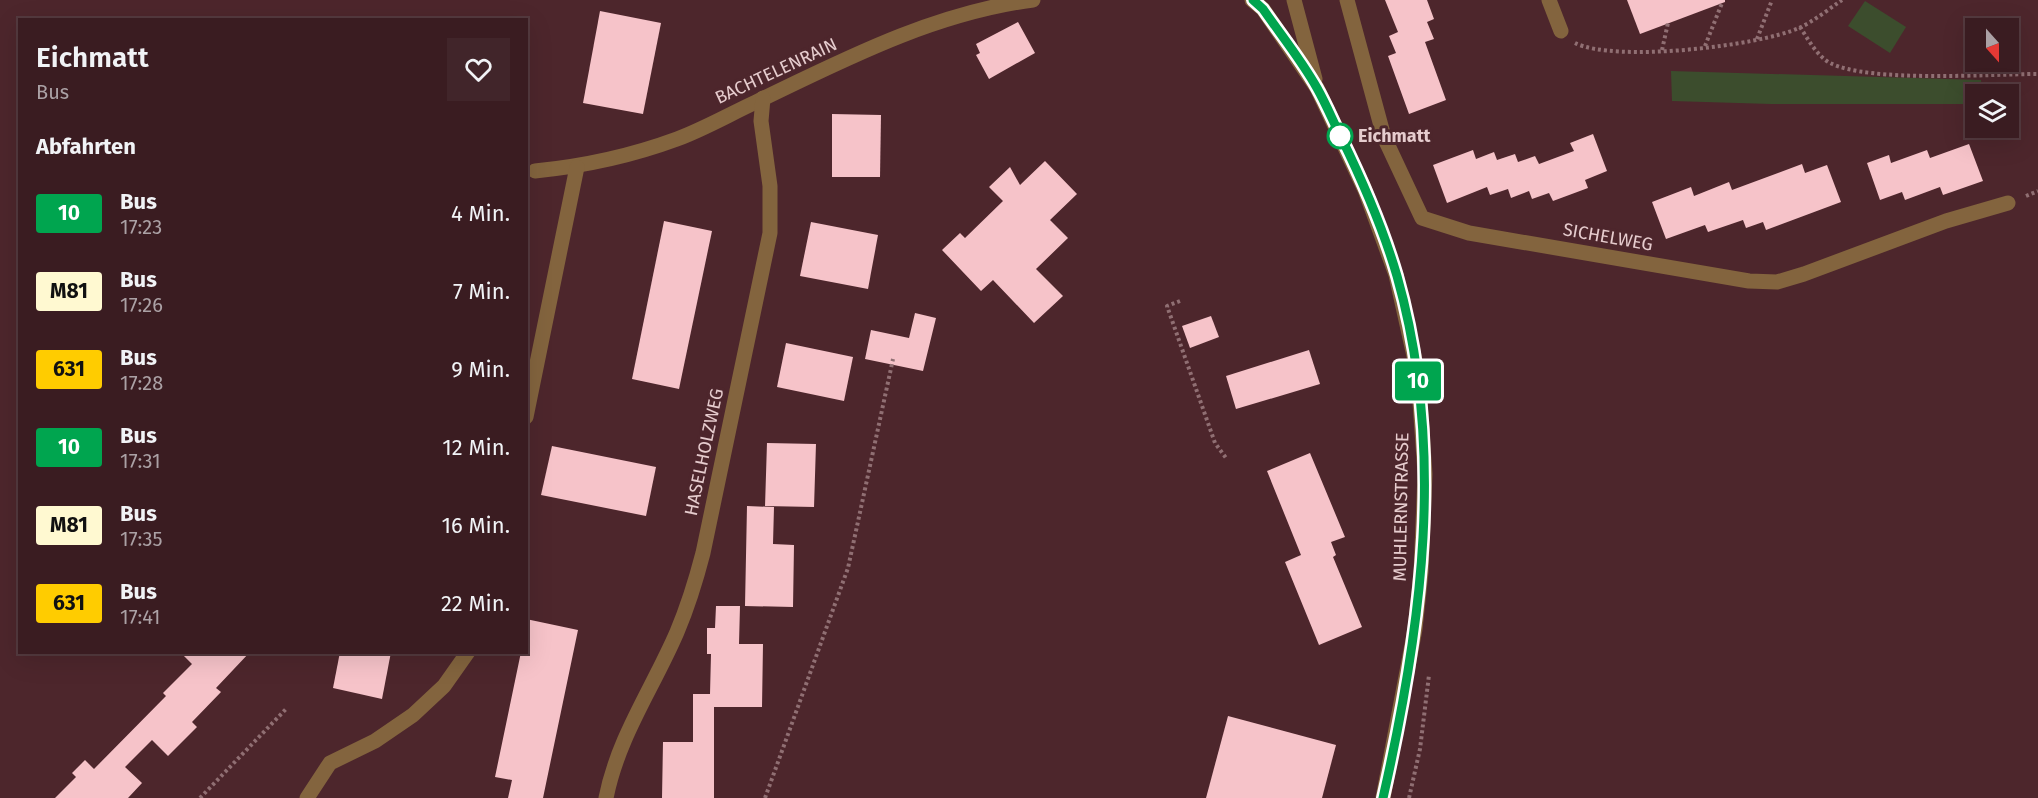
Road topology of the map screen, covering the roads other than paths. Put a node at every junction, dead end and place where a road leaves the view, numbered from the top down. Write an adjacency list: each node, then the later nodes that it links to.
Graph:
1 (1033, 0): 6 (street, BACHTELENRAIN)
2 (1252, 0): 8 (street, MUHLERNSTRASSE)
3 (1294, 0): 8 (street, MUHLERNSTRASSE)
4 (1347, 0): 12 (street, SICHELWEG)
5 (1549, 0): 7 (street)
6 (998, 2): 9 (street, BACHTELENRAIN)
7 (1561, 31)
8 (1317, 88): 17 (street, MUHLERNSTRASSE)
9 (763, 98): 10 (street, BACHTELENRAIN); 16 (street, HASELHOLZWEG)
10 (577, 167): 11 (street, BACHTELENRAIN); 13 (street)
11 (535, 171)
12 (2008, 203)
13 (528, 407)
14 (467, 654): 15 (street)
15 (308, 798)
16 (606, 798)
17 (1383, 798)

